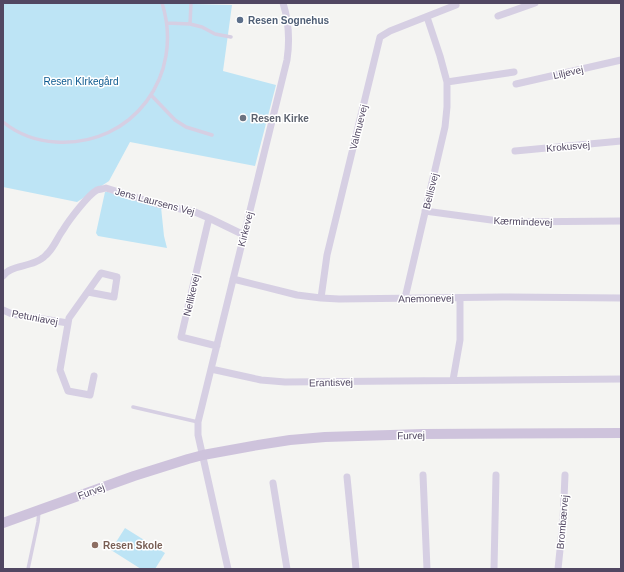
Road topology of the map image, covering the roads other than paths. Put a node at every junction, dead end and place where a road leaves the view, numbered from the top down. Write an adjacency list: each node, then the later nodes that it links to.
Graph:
1 (162, 3): 8 (lane)
2 (191, 3): 9 (lane)
3 (283, 3): 23 (street, Kirkevej)
4 (535, 3): 6 (street)
5 (456, 5): 7 (street, Valmuevej)
6 (498, 16)
7 (427, 17): 13 (street, Bellisvej); 27 (street, Valmuevej)
8 (167, 23): 9 (lane); 15 (lane)
9 (190, 24): 10 (lane)
10 (231, 37)
11 (621, 60): 14 (street, Liljevej)
12 (514, 72): 13 (street)
13 (447, 82): 20 (street, Bellisvej)
14 (516, 84)
15 (151, 95): 16 (lane); 17 (lane)
16 (3, 122)
17 (212, 136)
18 (621, 141): 19 (street, Krokusvej)
19 (515, 151)
20 (425, 211): 22 (street, Kærmindevej); 28 (street, Bellisvej)
21 (209, 218): 23 (street, Jens Laursens Vej); 24 (street, Jens Laursens Vej); 33 (street, Nellikevej)
22 (621, 221)
23 (244, 235): 25 (street, Kirkevej)
24 (3, 276)
25 (233, 279): 27 (street, Anemonevej); 33 (street, Kirkevej)
26 (88, 292): 32 (street, Petuniavej)
27 (321, 298): 28 (street, Anemonevej)
28 (405, 298): 29 (street, Anemonevej)
29 (460, 298): 30 (street, Anemonevej); 37 (street)
30 (621, 298)
31 (3, 310): 32 (street, Petuniavej)
32 (68, 323): 35 (street, Petuniavej)
33 (217, 346): 34 (street, Kirkevej)
34 (211, 369): 37 (street, Erantisvej); 39 (street, Kirkevej)
35 (94, 376)
36 (621, 379): 37 (street, Erantisvej)
37 (453, 380)
38 (134, 407): 39 (lane)
39 (198, 422): 41 (street, Kirkevej)
40 (621, 433): 41 (main road, Furvej)
41 (203, 455): 47 (main road, Furvej); 50 (street)
42 (423, 475): 53 (street)
43 (496, 475): 54 (street)
44 (565, 475): 55 (street, Brombærvej)
45 (347, 477): 52 (street)
46 (273, 483): 51 (street)
47 (40, 510): 48 (main road, Furvej); 49 (lane)
48 (3, 523)
49 (28, 569)
50 (228, 569)
51 (287, 569)
52 (356, 569)
53 (427, 569)
54 (494, 569)
55 (558, 569)

